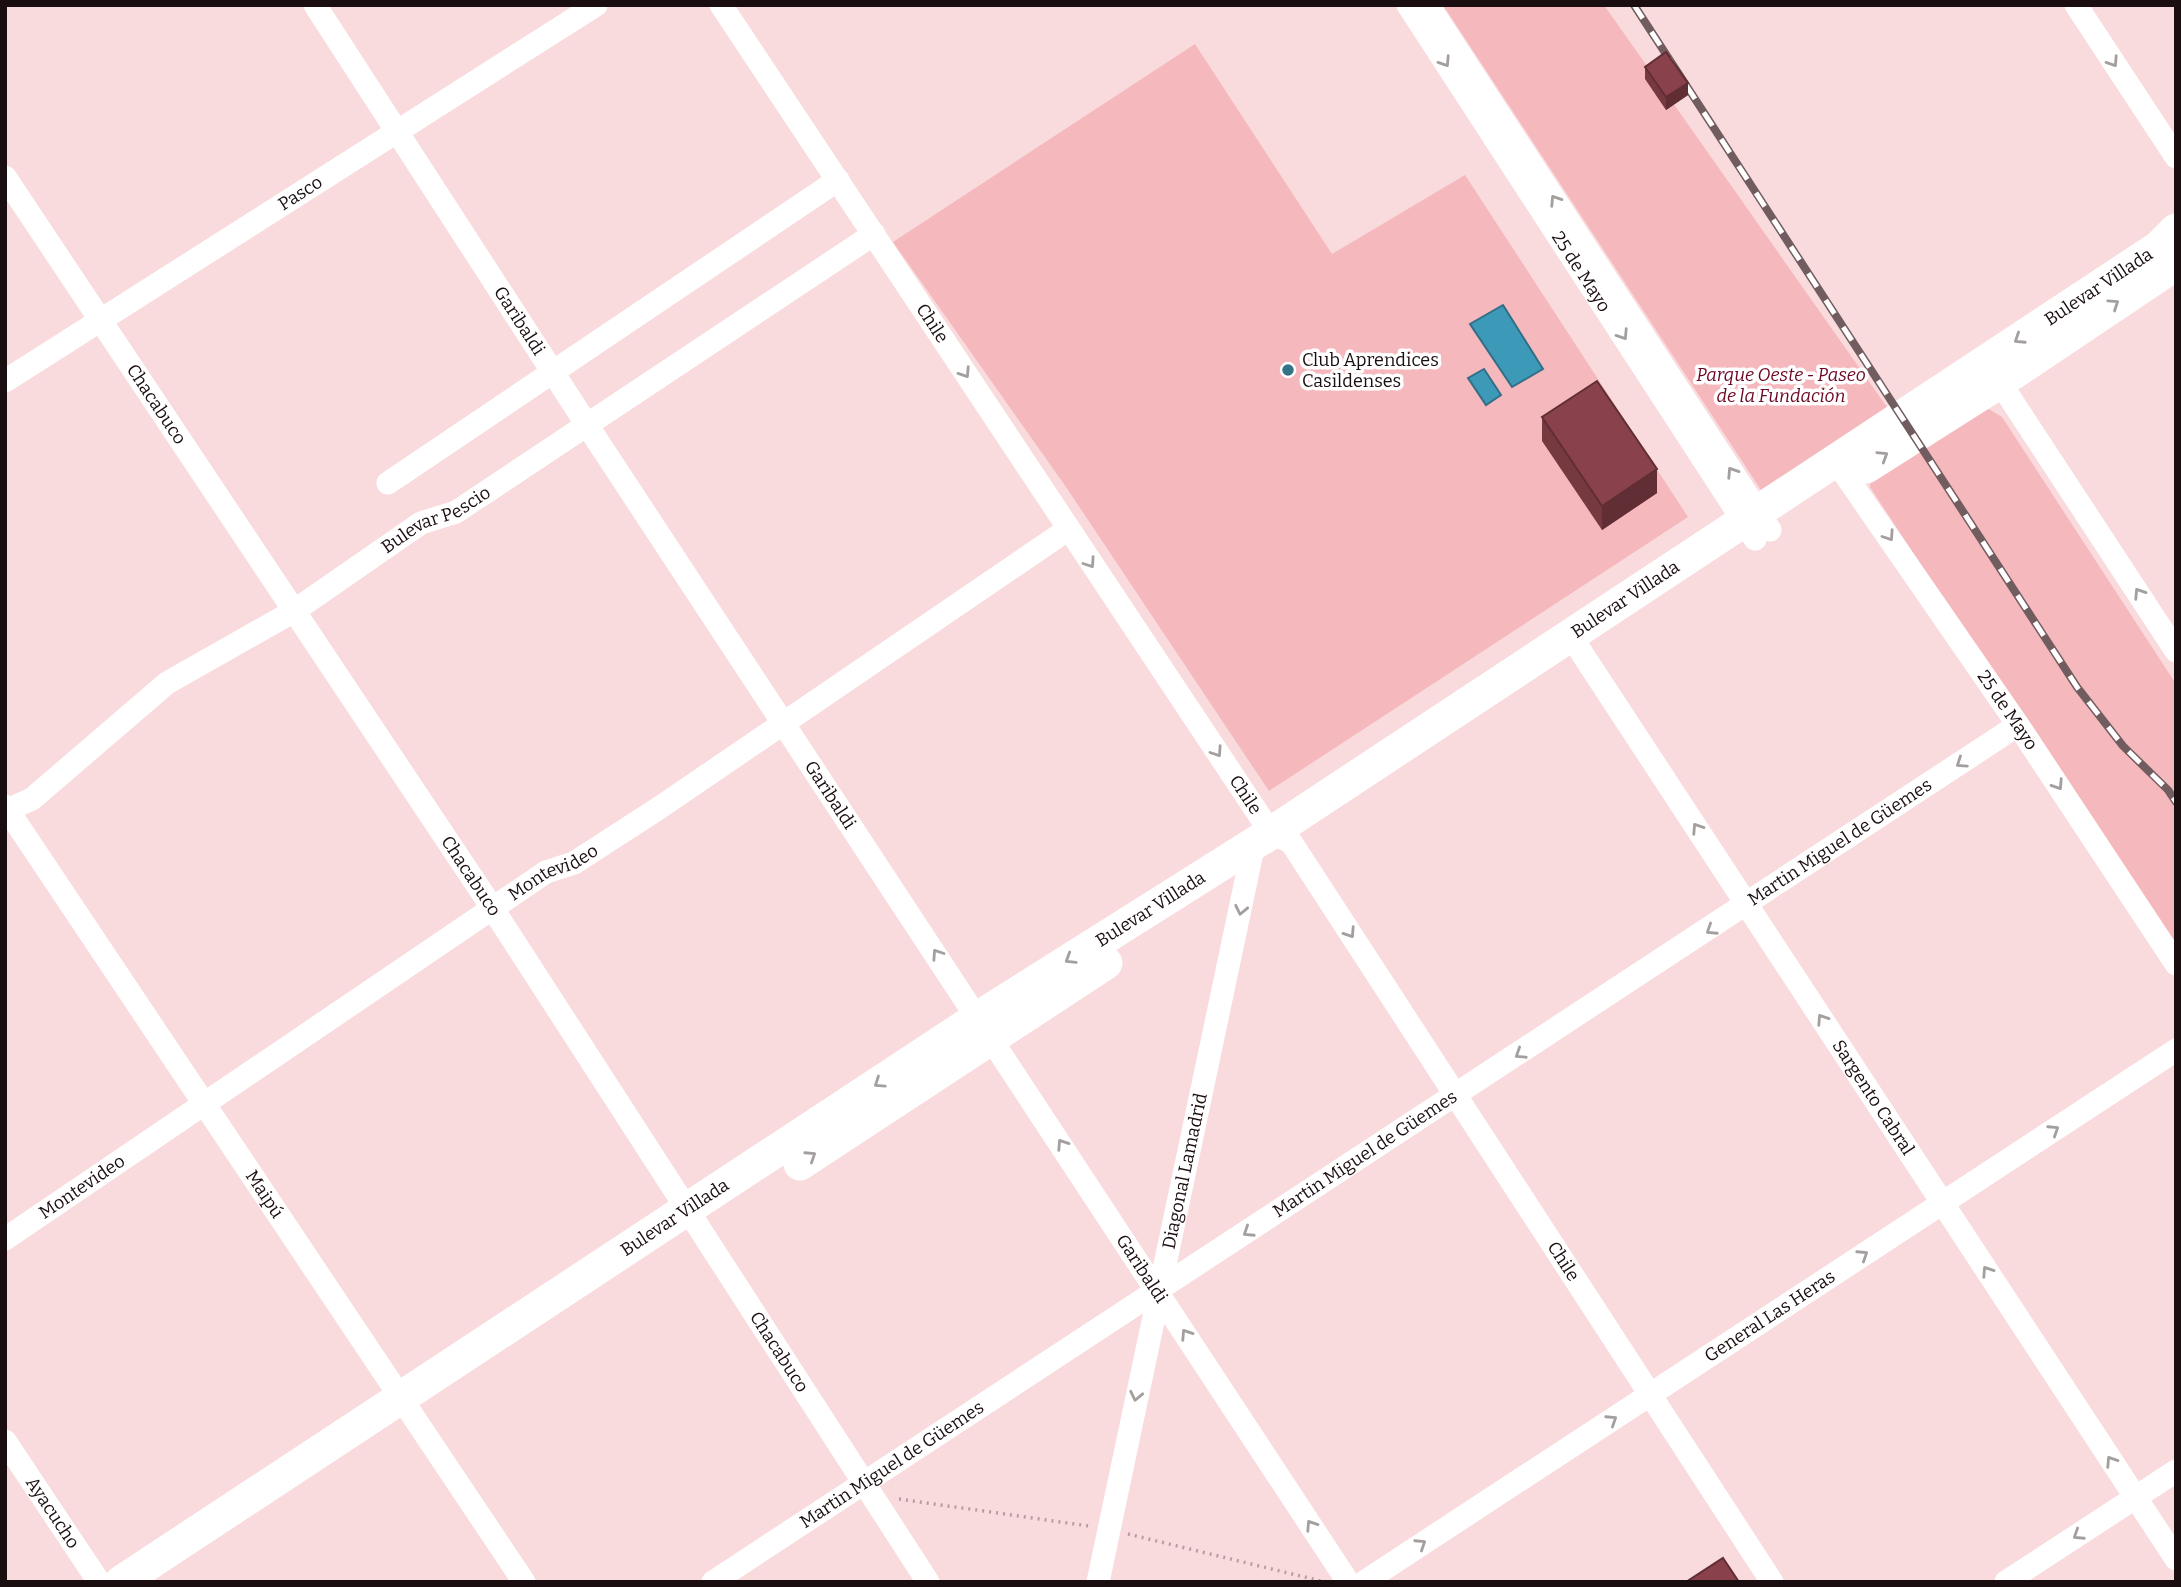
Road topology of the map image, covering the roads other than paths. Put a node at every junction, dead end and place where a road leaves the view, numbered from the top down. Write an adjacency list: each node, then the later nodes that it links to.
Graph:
1 (315, 5): 7 (street, Garibaldi)
2 (596, 5): 7 (street, Pasco)
3 (721, 5): 10 (street, Chile)
4 (1408, 5): 20 (street, 25 de Mayo, one-way to 20)
5 (1428, 5): 20 (street, 25 de Mayo, one-way to 5)
6 (2076, 5): 8 (street, one-way to 8)
7 (398, 133): 13 (street, Pasco); 14 (street, Garibaldi)
8 (2176, 157)
9 (5, 177): 13 (street, Chacabuco)
10 (838, 180): 11 (street, Chile); 14 (street)
11 (874, 234): 17 (street, Bulevar Pescio); 21 (street, Chile, one-way to 21)
12 (2172, 256): 15 (main road, Bulevar Villada)
13 (100, 318): 16 (street, Pasco); 22 (street, Chacabuco)
14 (554, 371): 17 (street, Garibaldi); 19 (street)
15 (1993, 372): 18 (main road, Bulevar Villada); 23 (street, one-way to 15)
16 (5, 381)
17 (587, 425): 22 (street, Bulevar Pescio); 25 (street, Garibaldi)
18 (1842, 469): 20 (main road, Bulevar Villada); 26 (street, 25 de Mayo, one-way to 26)
19 (388, 483)
20 (1756, 525): 24 (main road, Bulevar Villada)
21 (1068, 530): 25 (street, Montevideo); 28 (street, Chile, one-way to 28)
22 (293, 611): 27 (street, Bulevar Pescio); 30 (street, Chacabuco)
23 (2173, 639)
24 (1576, 644): 28 (main road, Bulevar Villada); 29 (street, Sargento Cabral, one-way to 24)
25 (783, 721): 30 (street, Montevideo); 32 (street, Garibaldi, one-way to 25)
26 (2018, 726): 29 (street, Martin Miguel de Güemes, one-way to 29); 31 (street, 25 de Mayo, one-way to 31)
27 (6, 809): 35 (street, Maipú)
28 (1266, 847): 32 (main road, Bulevar Villada); 34 (street, Chile, one-way to 34); 39 (street, Diagonal Lamadrid, one-way to 39)
29 (1748, 905): 34 (street, Martin Miguel de Güemes, one-way to 34); 36 (street, Sargento Cabral, one-way to 29)
30 (493, 909): 35 (street, Montevideo); 37 (street, Chacabuco)
31 (2176, 964)
32 (985, 1027): 37 (main road, Bulevar Villada); 39 (street, Garibaldi, one-way to 32)
33 (2176, 1050): 36 (street, General Las Heras, one-way to 33)
34 (1455, 1097): 39 (street, Martin Miguel de Güemes, one-way to 39); 40 (street, Chile)
35 (203, 1106): 38 (street, Montevideo); 41 (street, Maipú)
36 (1942, 1203): 40 (street, General Las Heras, one-way to 36); 45 (street, Sargento Cabral, one-way to 36)
37 (694, 1220): 41 (main road, Bulevar Villada); 44 (street, Chacabuco)
38 (5, 1239)
39 (1158, 1291): 44 (street, Martin Miguel de Güemes); 53 (street, Diagonal Lamadrid, one-way to 53); 54 (street, Garibaldi, one-way to 39)
40 (1649, 1395): 55 (street, General Las Heras, one-way to 40); 56 (street, Chile)
41 (407, 1407): 48 (main road, Bulevar Villada); 49 (main road, Bulevar Villada); 50 (street, Maipú)
42 (5, 1441): 47 (street, Ayacucho)
43 (2176, 1471): 45 (street)
44 (864, 1483): 51 (street, Martin Miguel de Güemes); 52 (street, Chacabuco)
45 (2135, 1497): 46 (street, Sargento Cabral); 57 (street, one-way to 57)
46 (2176, 1559)
47 (99, 1582)
48 (121, 1582)
49 (159, 1582)
50 (524, 1582)
51 (713, 1582)
52 (928, 1582)
53 (1098, 1582)
54 (1348, 1582)
55 (1364, 1582)
56 (1772, 1582)
57 (2007, 1582)

